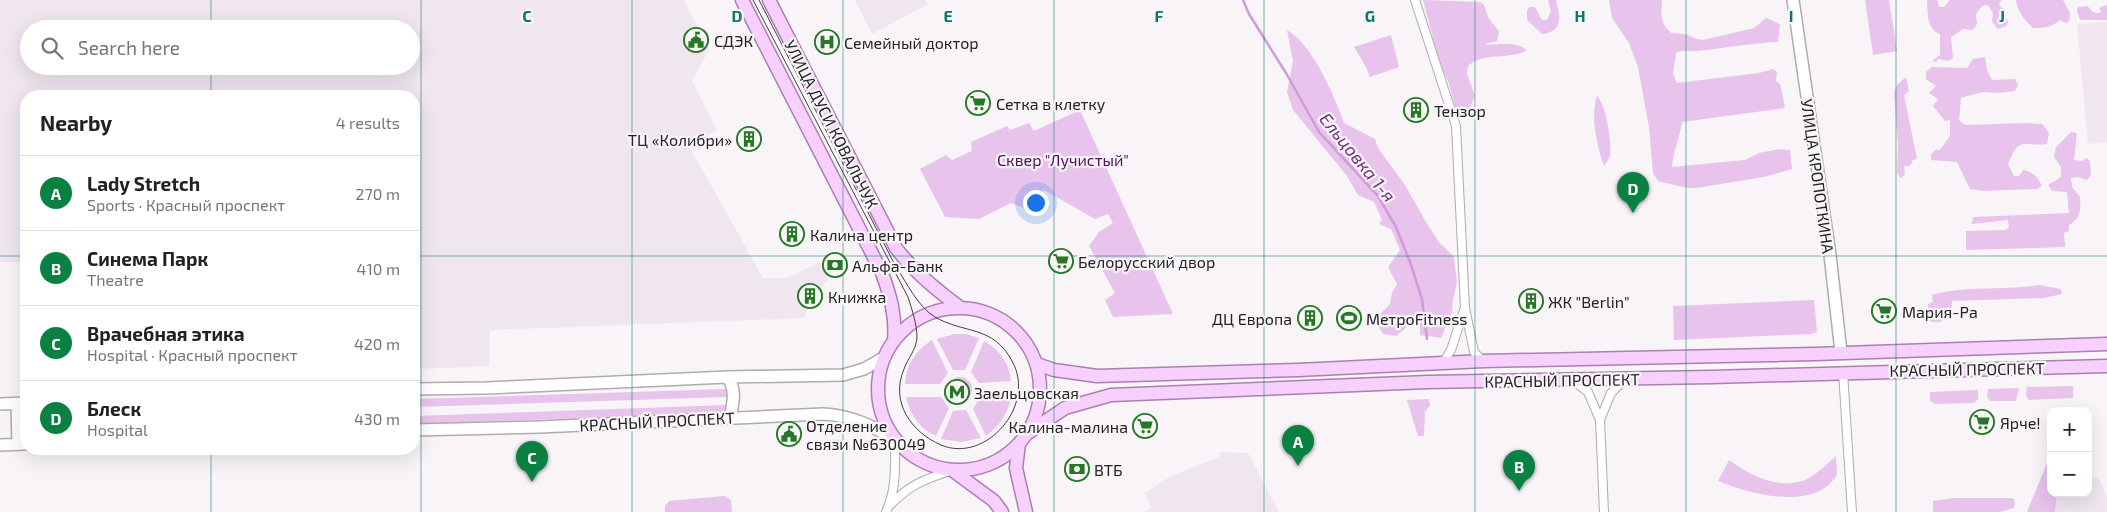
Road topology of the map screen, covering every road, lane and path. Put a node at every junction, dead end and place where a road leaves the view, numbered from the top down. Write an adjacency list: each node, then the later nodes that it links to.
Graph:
1 (742, 0): 7 (main road, УЛИЦА ДУСИ КОВАЛЬЧУК)
2 (769, 0): 5 (main road, УЛИЦА ДУСИ КОВАЛЬЧУК)
3 (1414, 0): 6 (street)
4 (1793, 0): 9 (main road, УЛИЦА КРОПОТКИНА)
5 (961, 308): 7 (main road); 14 (main road)
6 (1464, 308): 12 (street); 13 (street)
7 (894, 342): 10 (main road)
8 (2107, 344): 9 (main road, КРАСНЫЙ ПРОСПЕКТ)
9 (1841, 352): 11 (main road, КРАСНЫЙ ПРОСПЕКТ); 16 (main road)
10 (884, 357): 17 (main road); 28 (main road)
11 (1710, 357): 12 (main road, КРАСНЫЙ ПРОСПЕКТ); 18 (main road)
12 (1484, 361): 13 (main road, КРАСНЫЙ ПРОСПЕКТ)
13 (1443, 363): 14 (main road, КРАСНЫЙ ПРОСПЕКТ)
14 (1037, 364): 27 (main road)
15 (2107, 366): 16 (main road, КРАСНЫЙ ПРОСПЕКТ)
16 (1842, 372): 18 (main road, КРАСНЫЙ ПРОСПЕКТ); 37 (street)
17 (727, 377): 21 (main road); 24 (main road)
18 (1712, 377): 19 (main road, КРАСНЫЙ ПРОСПЕКТ)
19 (1626, 378): 20 (main road, КРАСНЫЙ ПРОСПЕКТ); 25 (street)
20 (1572, 380): 25 (street); 27 (main road, КРАСНЫЙ ПРОСПЕКТ)
21 (420, 389)
22 (0, 404): 23 (main road)
23 (20, 404)
24 (730, 418): 26 (main road, КРАСНЫЙ ПРОСПЕКТ); 28 (main road, КРАСНЫЙ ПРОСПЕКТ)
25 (1600, 420): 36 (street)
26 (420, 430)
27 (1028, 433): 30 (main road)
28 (895, 439): 32 (main road); 33 (street)
29 (20, 444): 31 (main road)
30 (1020, 444): 32 (main road); 35 (main road)
31 (0, 445)
32 (952, 470): 33 (street); 34 (main road)
33 (888, 509)
34 (1002, 512)
35 (1026, 512)
36 (1604, 512)
37 (1852, 512)

